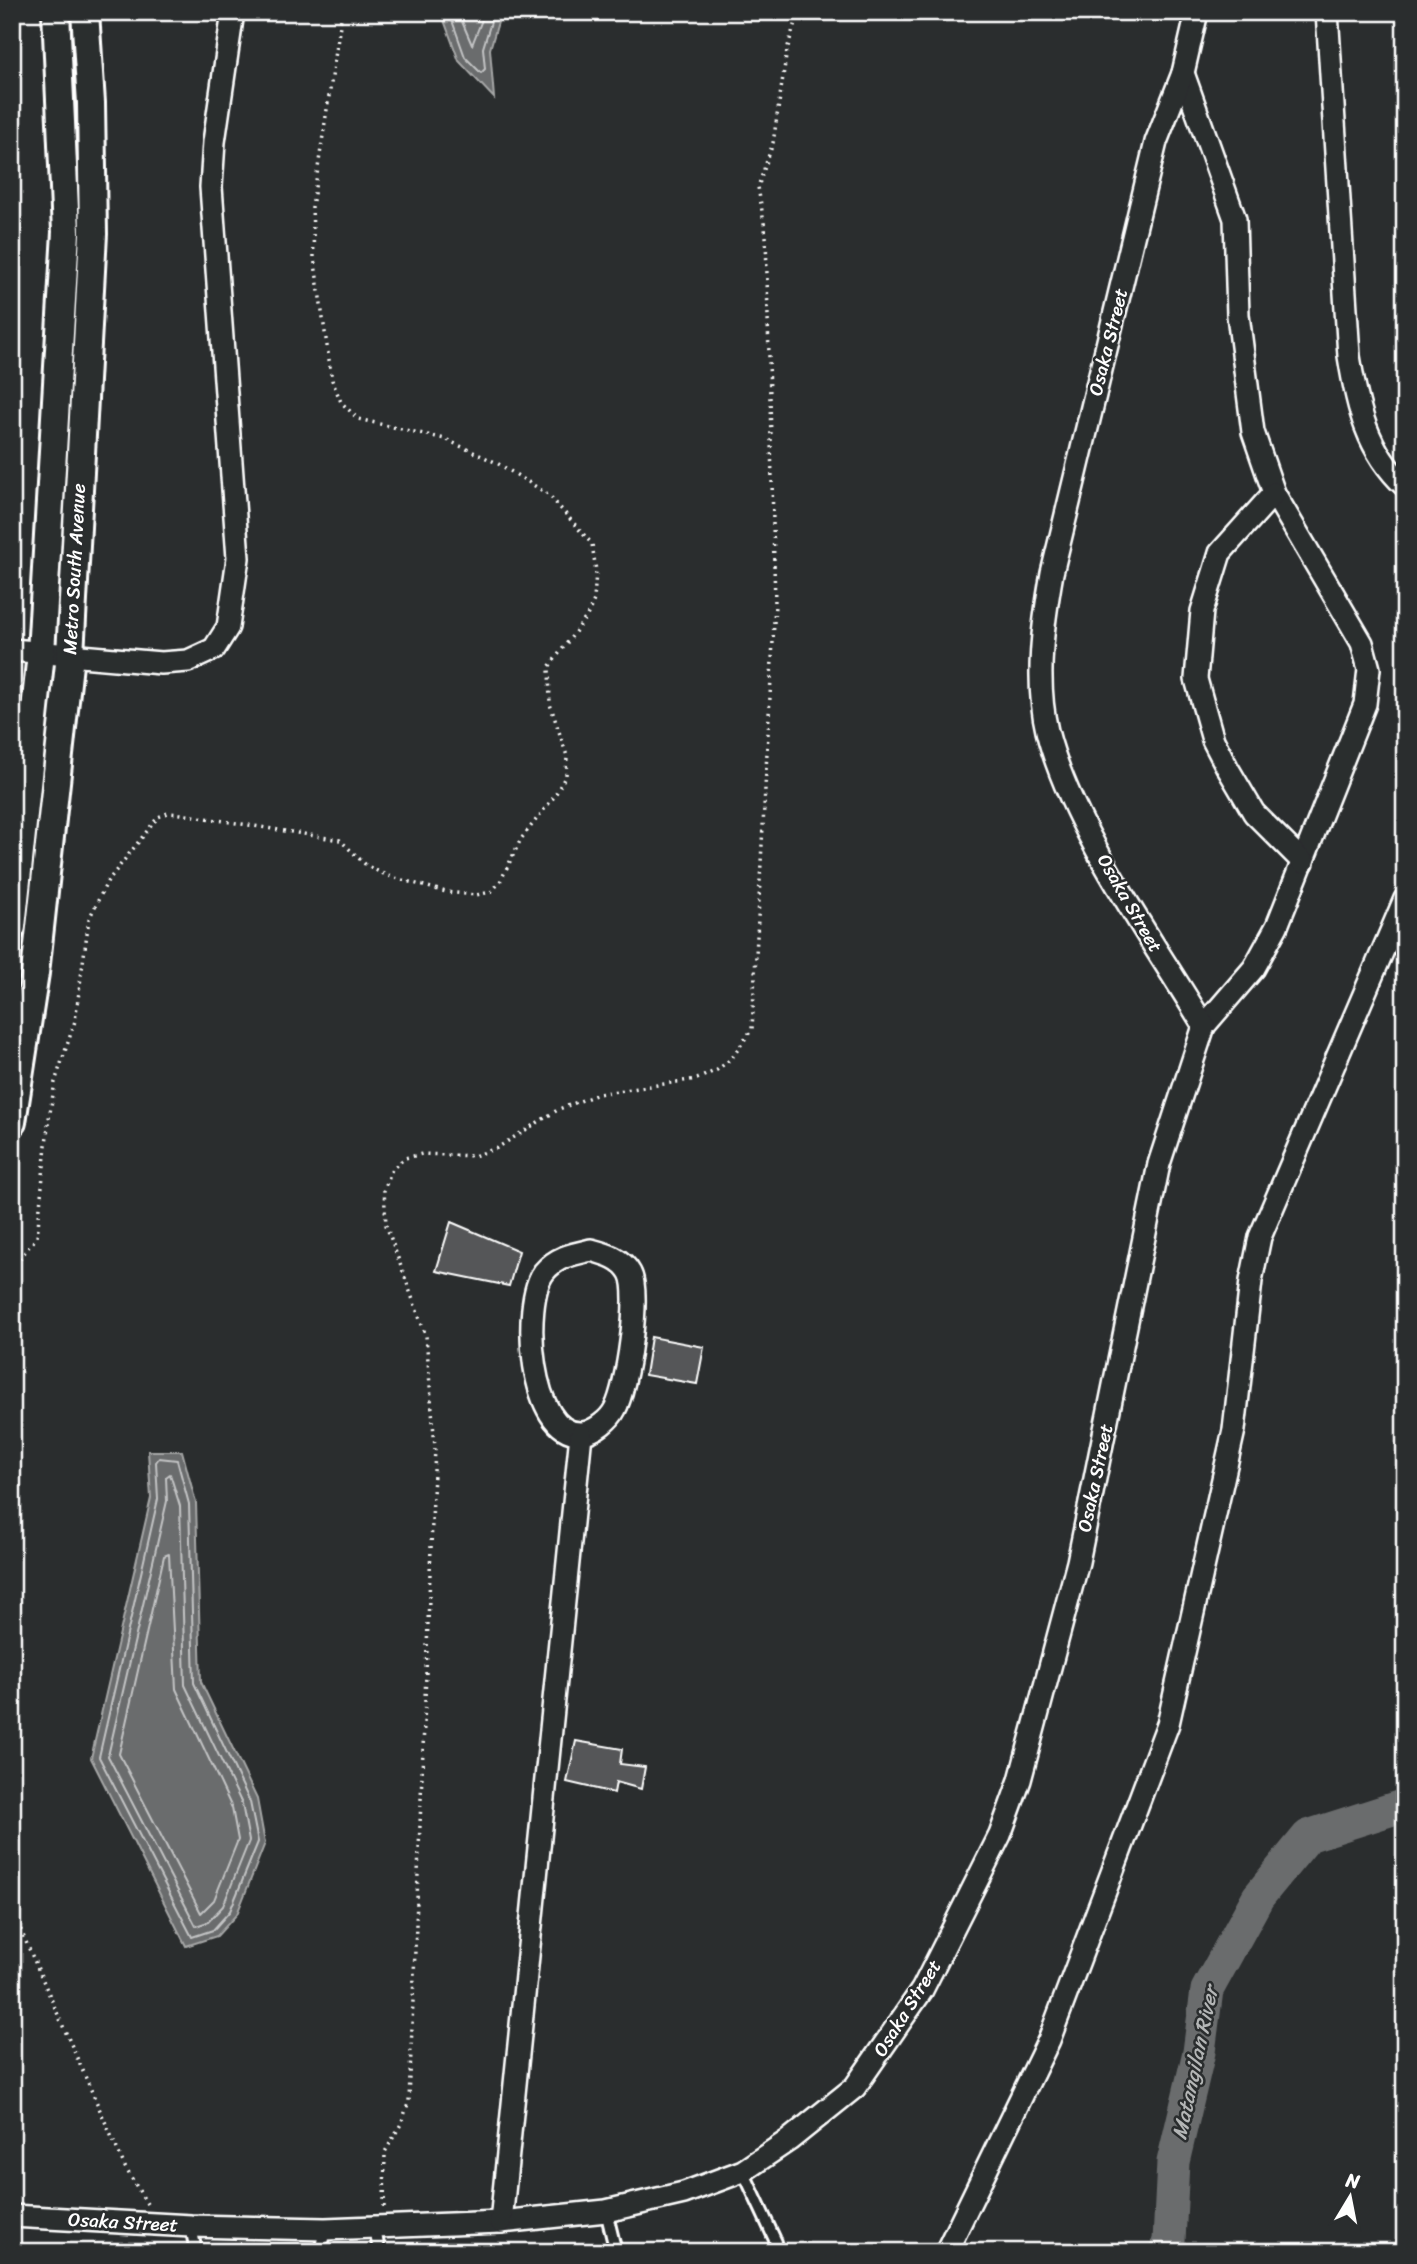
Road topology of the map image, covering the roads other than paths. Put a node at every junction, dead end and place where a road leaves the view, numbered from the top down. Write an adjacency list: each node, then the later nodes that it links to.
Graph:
1 (56, 12): 10 (street, Metro South Avenue)
2 (85, 12): 11 (street, Metro South Avenue)
3 (233, 12): 11 (street)
4 (1197, 12): 6 (street, Osaka Street)
5 (1327, 12): 7 (street)
6 (1183, 73): 8 (street); 15 (street, Osaka Street)
7 (1405, 486)
8 (1274, 493): 12 (street); 12 (street)
9 (12, 650): 10 (street)
10 (41, 653): 11 (street); 14 (street, Metro South Avenue)
11 (70, 655): 16 (street, Metro South Avenue)
12 (1303, 862): 15 (street)
13 (1405, 899): 30 (street)
14 (12, 927)
15 (1204, 1026): 18 (street, Osaka Street)
16 (12, 1122)
17 (581, 1433): 17 (street); 21 (street)
18 (743, 2171): 19 (street, Osaka Street); 29 (lane)
19 (606, 2211): 21 (street, Osaka Street); 28 (lane)
20 (12, 2216): 22 (street, Osaka Street)
21 (501, 2222): 23 (street, Osaka Street)
22 (191, 2226): 24 (street, Osaka Street); 25 (lane)
23 (379, 2227): 24 (street, Osaka Street); 27 (lane)
24 (325, 2229): 26 (lane)
25 (196, 2252)
26 (320, 2252)
27 (379, 2252)
28 (616, 2252)
29 (773, 2252)
30 (946, 2252)

